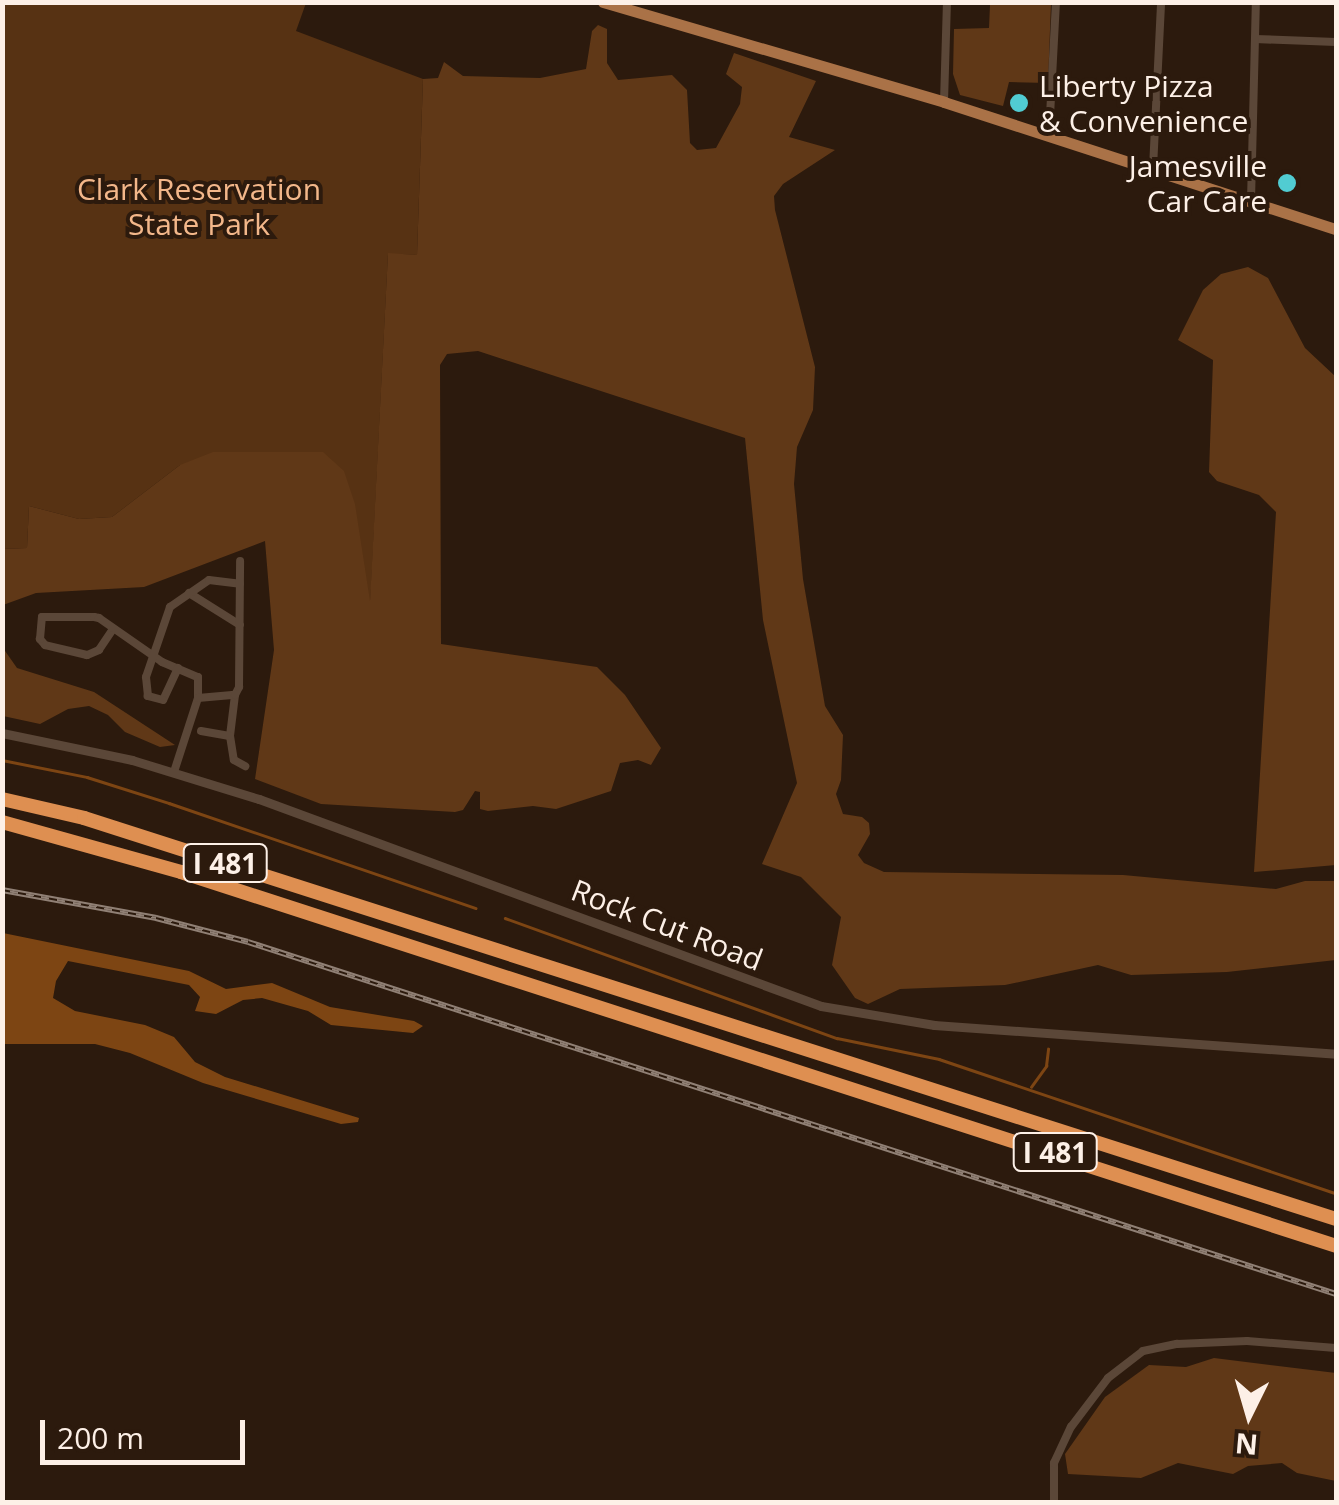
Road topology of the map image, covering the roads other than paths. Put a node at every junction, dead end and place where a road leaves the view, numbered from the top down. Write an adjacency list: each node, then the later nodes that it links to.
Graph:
1 (603, 2): 8 (main road)
2 (947, 2): 8 (street)
3 (1056, 2): 9 (street)
4 (1161, 2): 10 (street)
5 (1256, 2): 6 (street)
6 (1255, 40): 7 (street); 11 (street)
7 (1336, 42)
8 (944, 102): 9 (main road)
9 (1049, 135): 10 (main road)
10 (1153, 168): 11 (main road)
11 (1251, 201): 12 (main road)
12 (1336, 229)
13 (240, 561): 14 (street)
14 (240, 584): 15 (street); 16 (street)
15 (188, 593): 16 (street); 18 (street)
16 (240, 624): 20 (street)
17 (113, 628): 17 (street); 18 (street)
18 (153, 657): 19 (street); 19 (street)
19 (178, 668): 21 (street)
20 (235, 696): 21 (street); 24 (street)
21 (198, 698): 26 (street)
22 (202, 731): 24 (street)
23 (2, 732): 26 (street, Rock Cut Road)
24 (230, 736): 25 (street)
25 (244, 766)
26 (174, 772): 29 (street, Rock Cut Road)
27 (2, 799): 30 (highway, I 481)
28 (2, 822): 31 (highway, I 481)
29 (1336, 1054)
30 (1336, 1218)
31 (1336, 1246)
32 (1336, 1348): 33 (street)
33 (1054, 1502)

